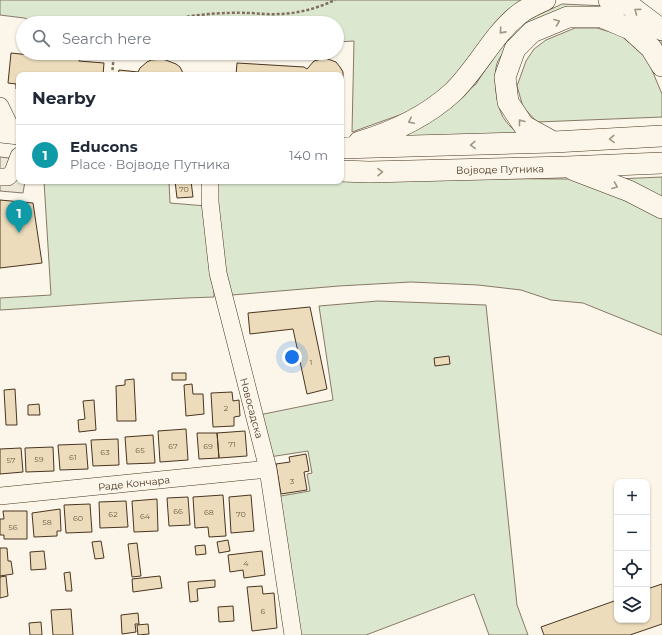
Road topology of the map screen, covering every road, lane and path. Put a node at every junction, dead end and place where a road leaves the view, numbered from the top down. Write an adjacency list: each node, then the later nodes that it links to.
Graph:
1 (335, 0): 4 (path)
2 (545, 0): 13 (main road, one-way to 13)
3 (609, 0): 5 (main road, one-way to 3)
4 (194, 16)
5 (662, 30)
6 (113, 60): 8 (path)
7 (662, 66): 12 (main road, one-way to 7)
8 (112, 72)
9 (0, 106): 10 (street)
10 (11, 133)
11 (656, 137): 12 (main road, one-way to 12)
12 (554, 142): 14 (main road, one-way to 14)
13 (344, 147)
14 (344, 148)
15 (661, 163): 17 (main road, Војводе Путника)
16 (16, 164): 19 (street)
17 (566, 167): 18 (main road, Војводе Путника, one-way to 17); 21 (main road, one-way to 21)
18 (344, 171)
19 (0, 177)
20 (210, 184): 22 (street, Новосадска)
21 (662, 208)
22 (268, 469): 23 (street, Раде Кончара); 24 (street, Новосадска)
23 (0, 496)
24 (293, 635)

